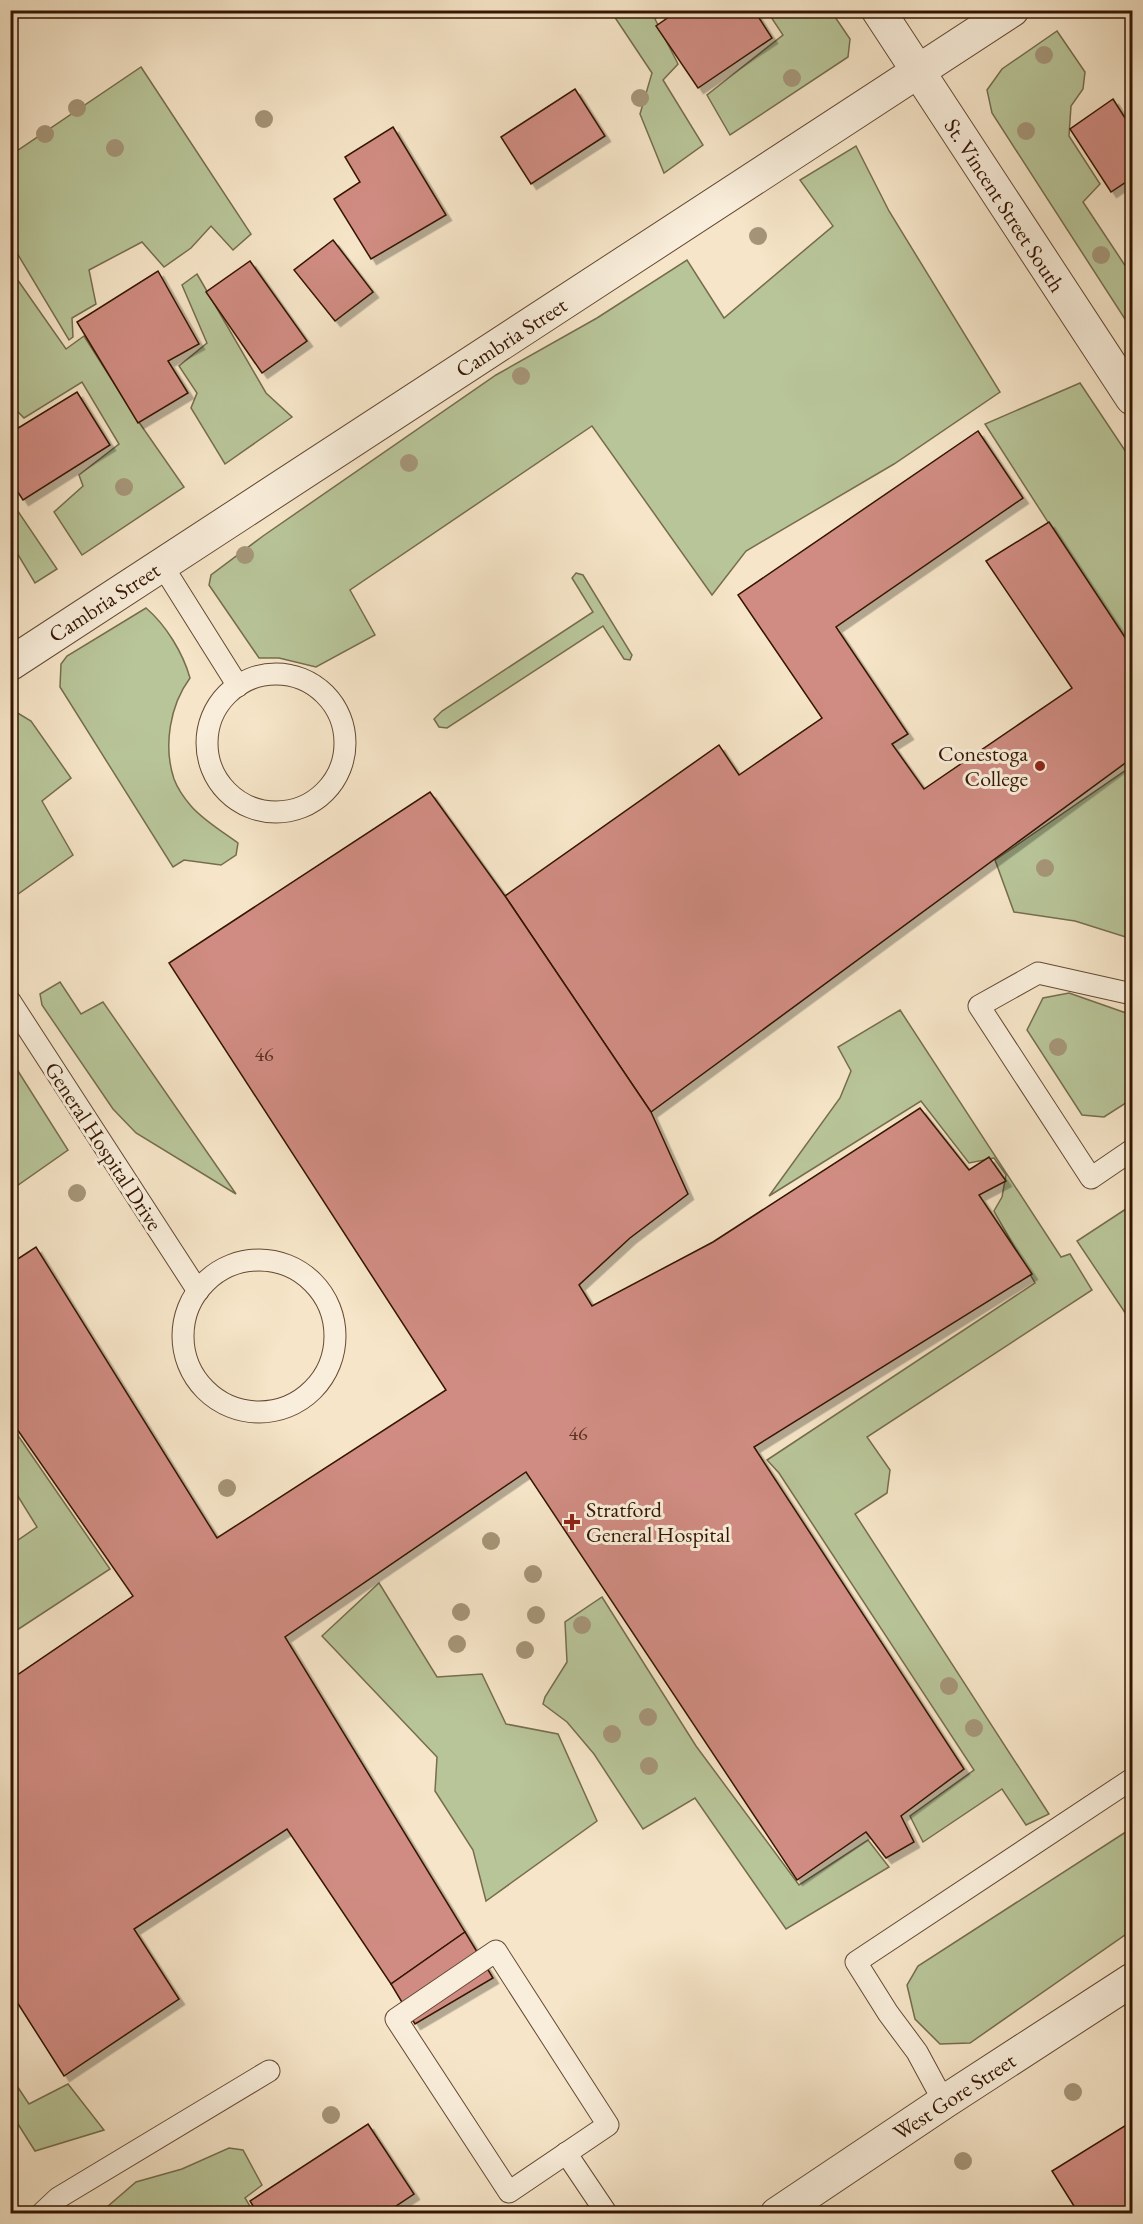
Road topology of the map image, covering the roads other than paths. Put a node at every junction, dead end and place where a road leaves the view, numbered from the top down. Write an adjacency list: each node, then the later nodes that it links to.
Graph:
1 (878, 10): 3 (street, St. Vincent Street South)
2 (1012, 10): 3 (street, Cambria Street)
3 (917, 72): 4 (street, St. Vincent Street South); 5 (street, Cambria Street)
4 (1132, 398)
5 (162, 565): 6 (street, Cambria Street); 7 (lane)
6 (10, 664)
7 (238, 686): 7 (lane)
8 (1132, 993): 10 (lane)
9 (10, 1001): 11 (lane, General Hospital Drive)
10 (1132, 1150)
11 (198, 1291): 11 (lane)
12 (1132, 1779): 15 (lane)
13 (1132, 1980): 15 (street, West Gore Street)
14 (269, 2071): 17 (lane)
15 (944, 2102): 19 (street, West Gore Street)
16 (566, 2153): 16 (lane); 18 (lane)
17 (41, 2214)
18 (607, 2214)
19 (777, 2214)

